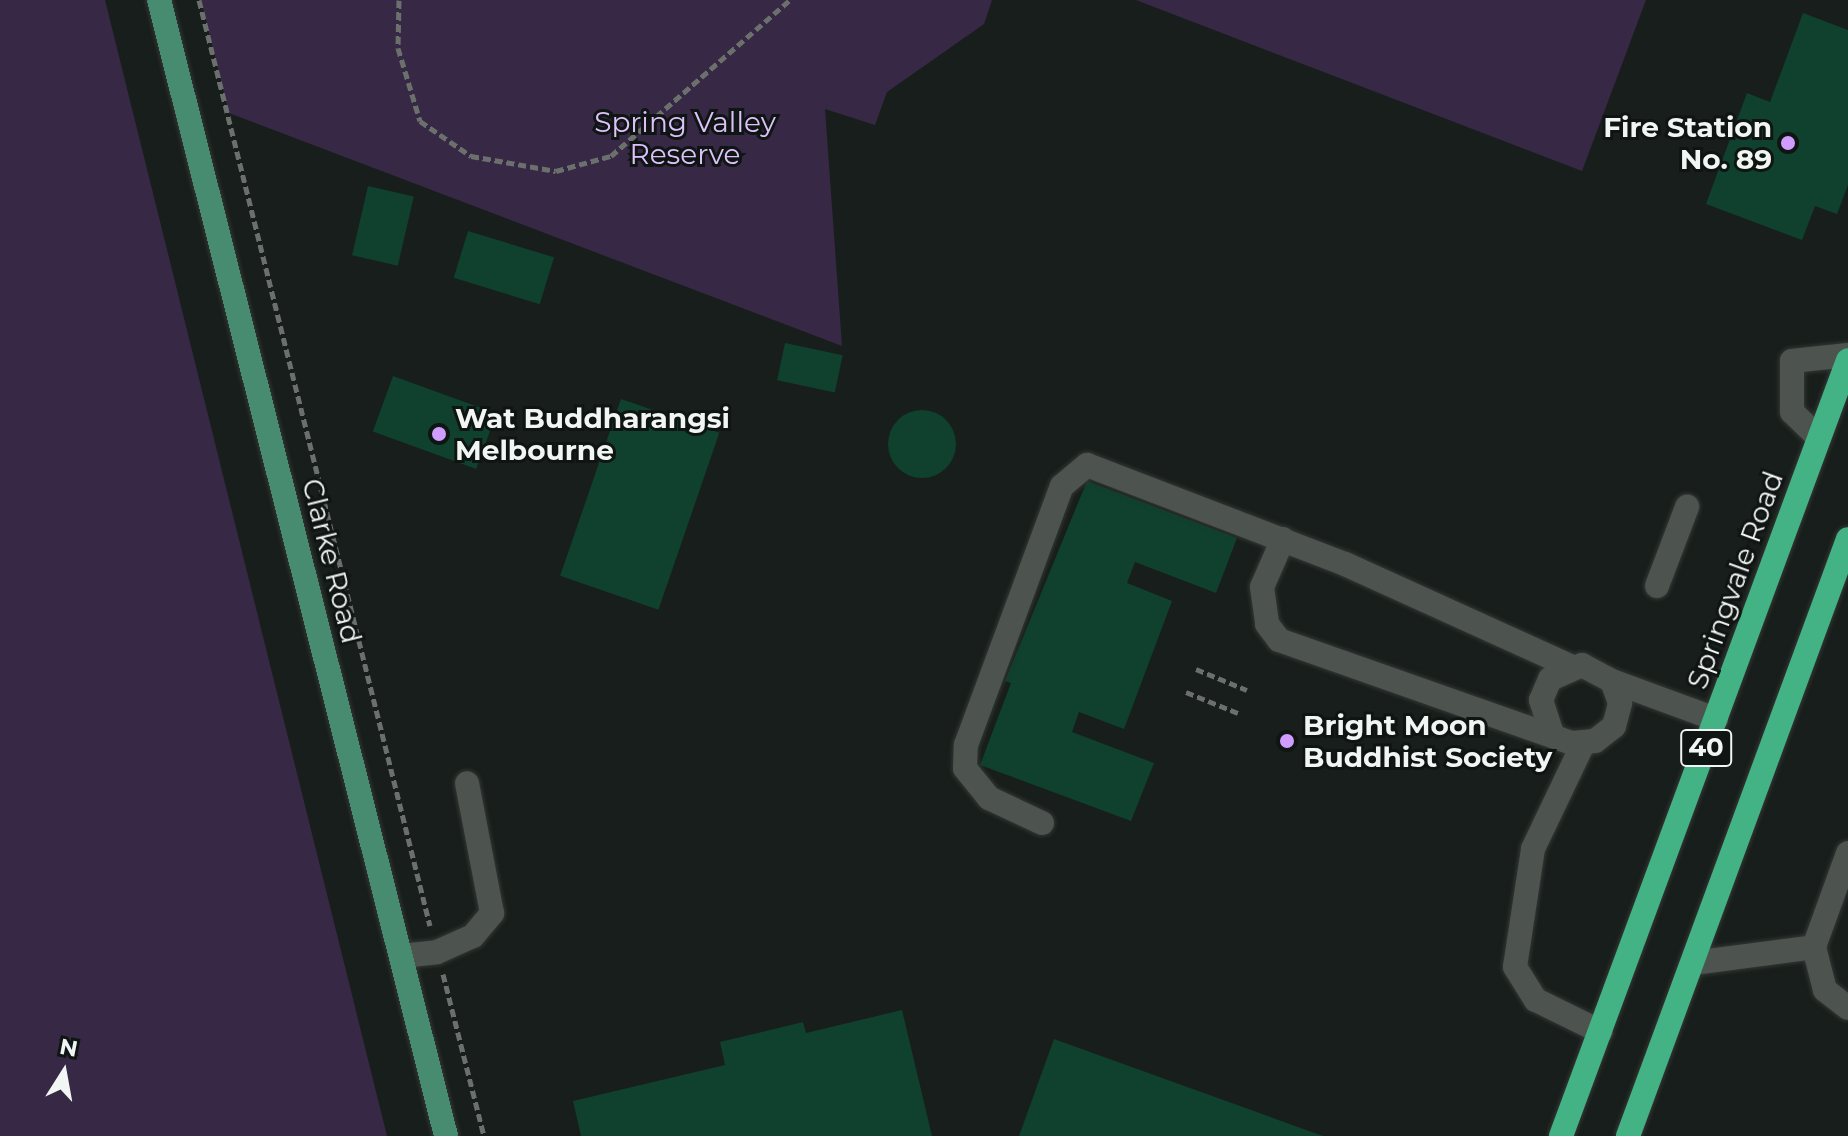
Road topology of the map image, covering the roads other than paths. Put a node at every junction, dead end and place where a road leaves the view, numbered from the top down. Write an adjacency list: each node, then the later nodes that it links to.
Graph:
1 (159, 0): 17 (main road, Clarke Road)
2 (1848, 358): 3 (highway, Springvale Road / 40); 3 (street)
3 (1819, 438): 10 (highway, Springvale Road / 40)
4 (1687, 507): 7 (street)
5 (1283, 539): 8 (street); 11 (street); 14 (street)
6 (1848, 539): 18 (highway, 40)
7 (1657, 586)
8 (1570, 666): 9 (street); 11 (street)
9 (1612, 681): 10 (street); 12 (street)
10 (1716, 719): 20 (highway, Springvale Road / 40)
11 (1552, 733): 12 (street)
12 (1583, 744): 20 (street)
13 (467, 783): 17 (street)
14 (1042, 823)
15 (1848, 853): 16 (street)
16 (1814, 947): 18 (street); 19 (street)
17 (401, 956): 21 (main road, Clarke Road)
18 (1693, 963): 23 (highway, 40)
19 (1848, 1008)
20 (1601, 1032): 22 (highway, Springvale Road / 40)
21 (446, 1136)
22 (1561, 1136)
23 (1628, 1136)

